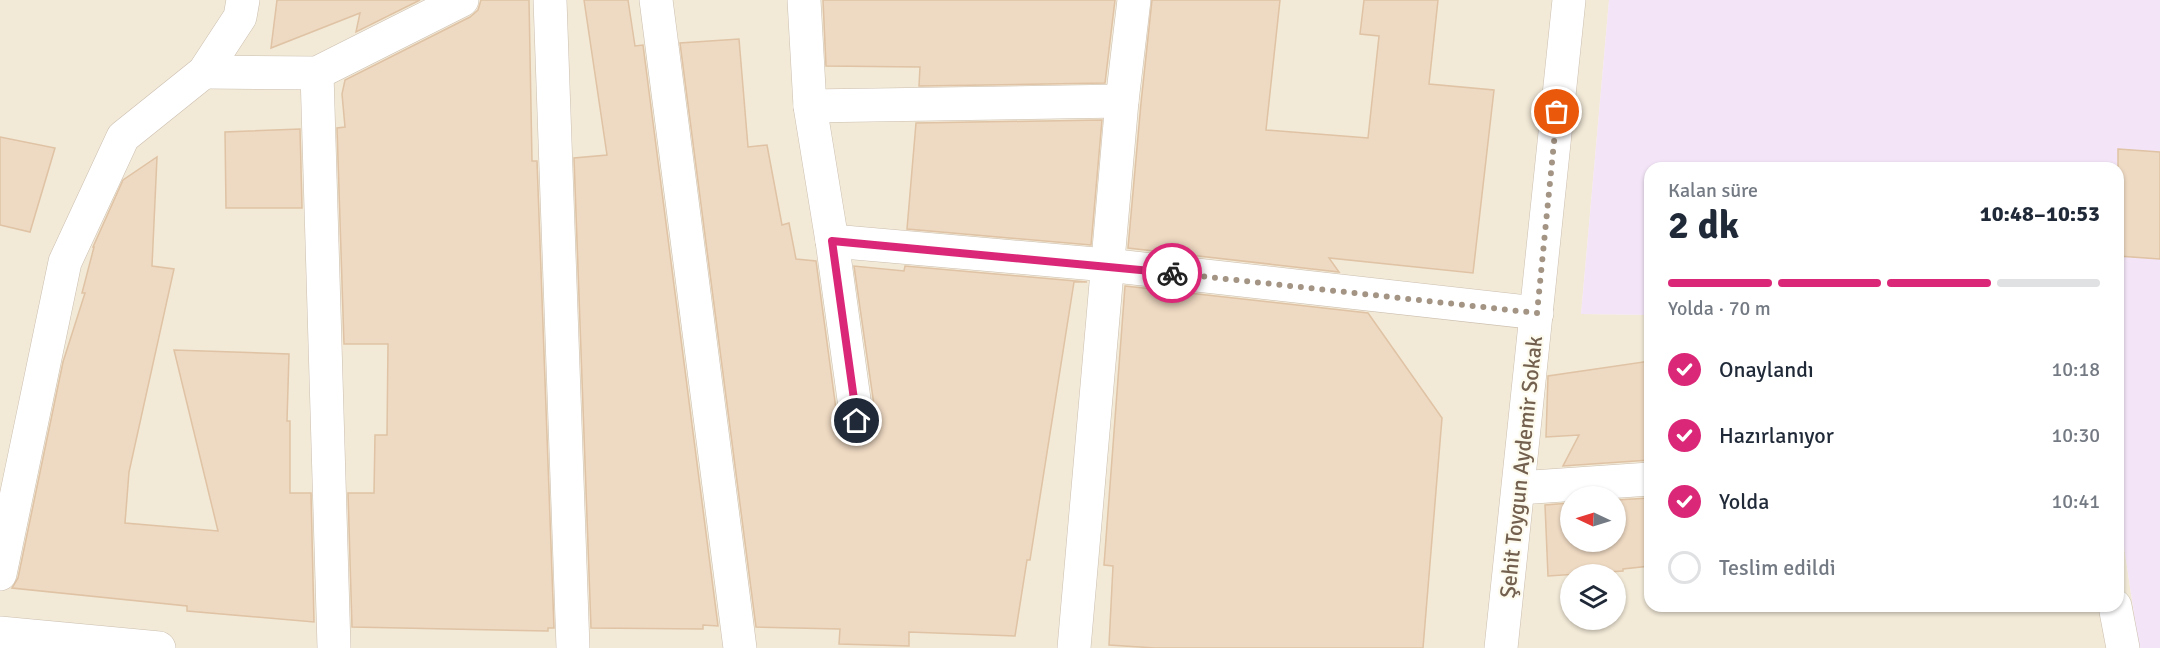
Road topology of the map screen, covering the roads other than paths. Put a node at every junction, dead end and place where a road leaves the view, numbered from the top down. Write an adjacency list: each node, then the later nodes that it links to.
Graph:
1 (243, 0): 8 (street)
2 (462, 0): 9 (street)
3 (550, 0): 23 (street)
4 (656, 0): 24 (street)
5 (804, 0): 11 (street)
6 (1134, 0): 10 (street)
7 (1569, 0): 14 (street, Şehit Toygun Aydemir Sokak)
8 (204, 72): 9 (street); 18 (street)
9 (317, 73): 22 (street)
10 (1122, 101): 11 (street); 13 (street)
11 (810, 106): 12 (street)
12 (832, 241): 13 (street); 15 (street)
13 (1107, 265): 14 (street); 25 (street)
14 (1537, 313): 17 (street, Şehit Toygun Aydemir Sokak)
15 (857, 421)
16 (1644, 479): 17 (street)
17 (1519, 488): 26 (street, Şehit Toygun Aydemir Sokak)
18 (0, 574)
19 (2116, 612): 27 (street)
20 (0, 633): 21 (street)
21 (159, 648)
22 (334, 648)
23 (573, 648)
24 (740, 648)
25 (1074, 648)
26 (1502, 648)
27 (2123, 648)

